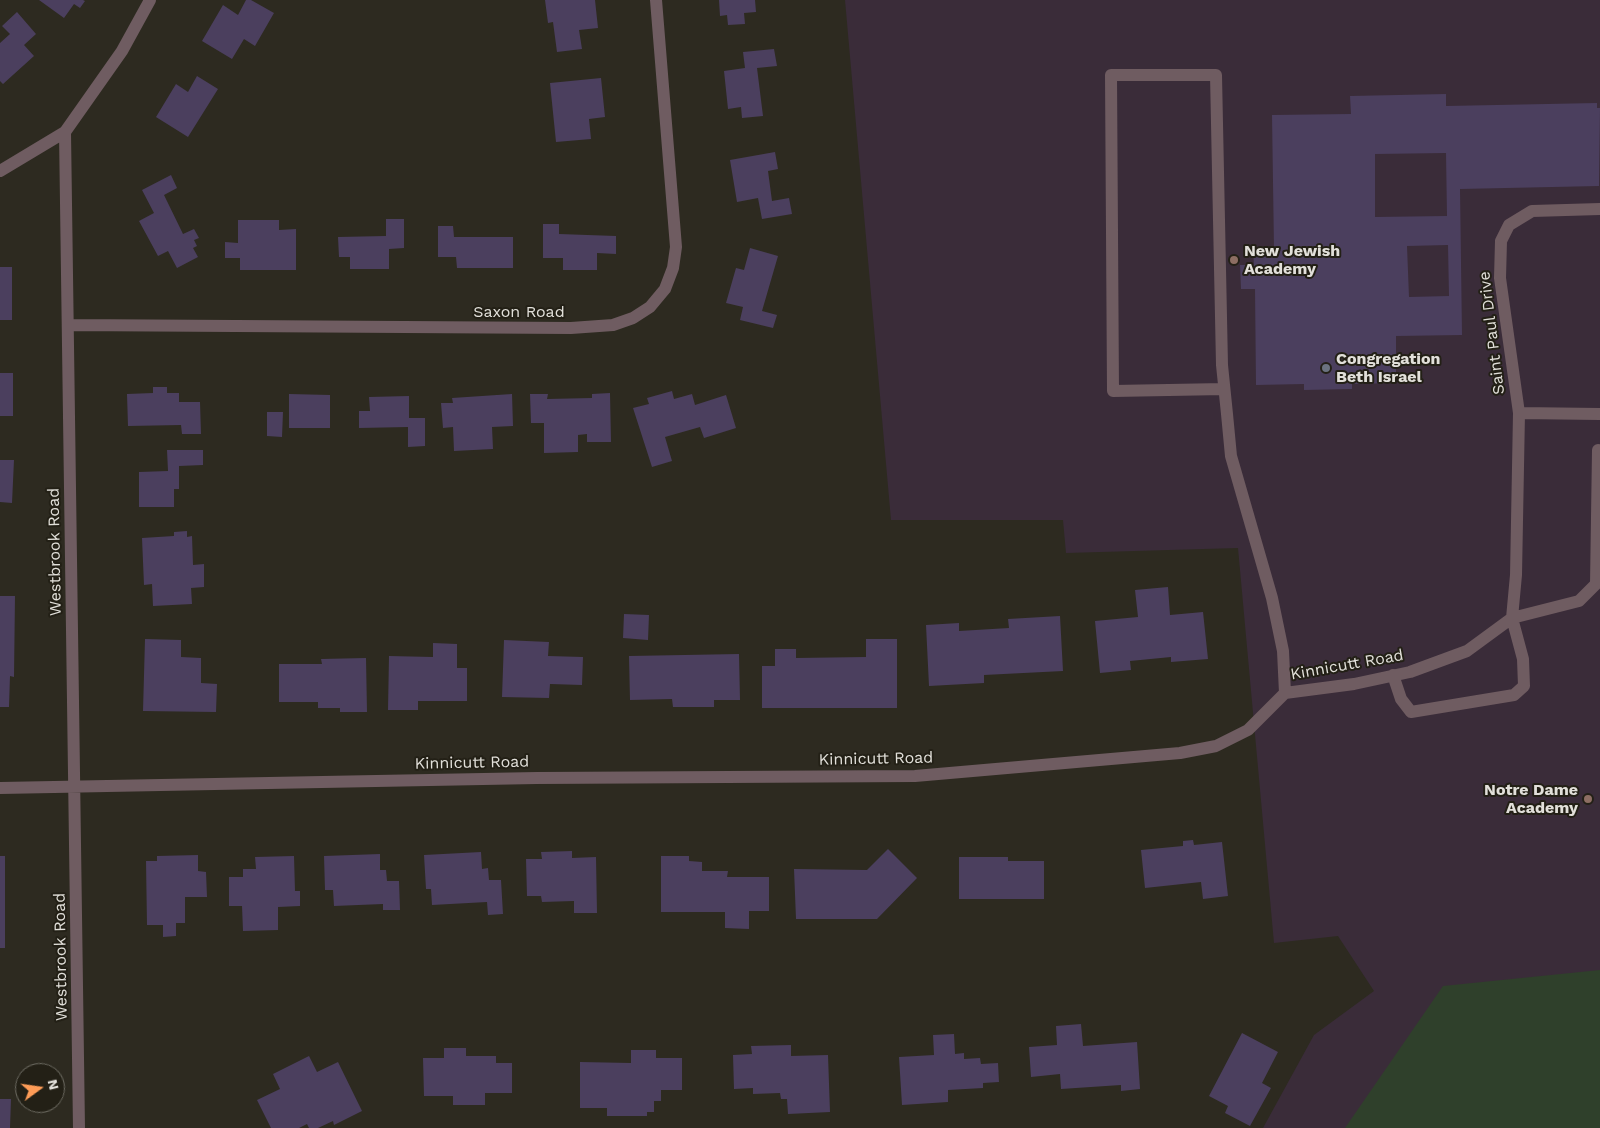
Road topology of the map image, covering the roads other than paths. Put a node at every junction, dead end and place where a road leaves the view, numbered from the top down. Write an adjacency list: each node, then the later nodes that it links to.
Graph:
1 (150, 0): 3 (street)
2 (656, 0): 6 (street, Saxon Road)
3 (65, 132): 4 (street); 6 (street, Westbrook Road)
4 (0, 171)
5 (1600, 209): 8 (street, Saint Paul Drive)
6 (68, 325): 15 (street, Westbrook Road)
7 (1224, 389): 7 (street); 13 (street)
8 (1518, 413): 9 (street); 11 (street)
9 (1600, 414)
10 (1598, 450): 11 (street)
11 (1512, 618): 12 (street, Kinnicutt Road); 12 (street)
12 (1393, 676): 13 (street, Kinnicutt Road)
13 (1286, 693): 15 (street, Kinnicutt Road)
14 (0, 788): 15 (street, Kinnicutt Road)
15 (74, 788): 16 (street, Westbrook Road)
16 (79, 1128)

